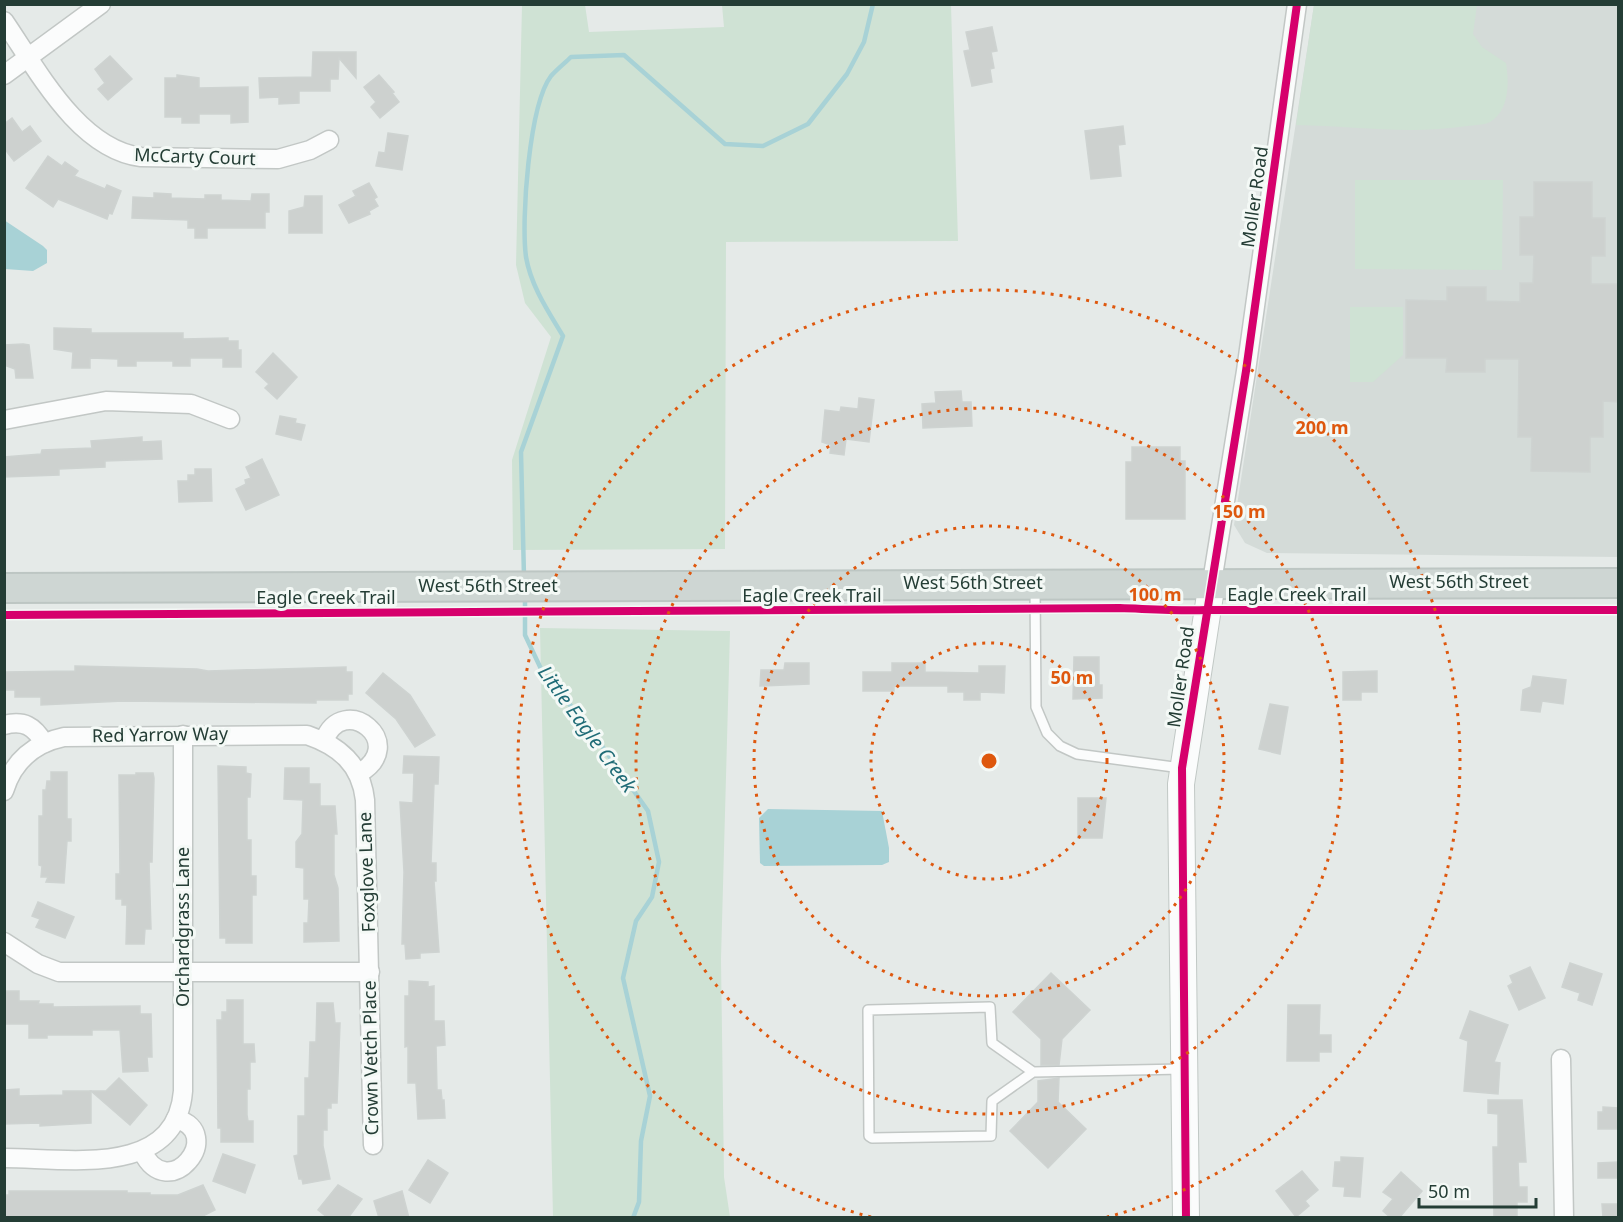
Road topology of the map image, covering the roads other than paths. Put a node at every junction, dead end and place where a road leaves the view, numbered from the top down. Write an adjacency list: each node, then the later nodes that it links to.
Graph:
1 (101, 4): 4 (street)
2 (1297, 4): 9 (street, Moller Road)
3 (4, 21): 4 (street, McCarty Court)
4 (29, 57): 5 (street); 6 (street, McCarty Court)
5 (4, 75)
6 (329, 140)
7 (230, 419): 8 (street)
8 (4, 420)
9 (1212, 582): 10 (main road, West 56th Street); 11 (main road, West 56th Street); 18 (street, Moller Road)
10 (1034, 583): 12 (main road, West 56th Street); 18 (lane)
11 (1618, 583)
12 (4, 588)
13 (4, 726): 17 (street)
14 (278, 734): 15 (street, Red Yarrow Way); 16 (street, Foxglove Lane)
15 (183, 735): 17 (street, Red Yarrow Way); 23 (street, Orchardgrass Lane)
16 (324, 741): 19 (street, Foxglove Lane); 19 (street)
17 (44, 743): 20 (street, Red Yarrow Way)
18 (1182, 768): 25 (street, Moller Road)
19 (358, 774): 22 (street, Foxglove Lane)
20 (6, 780)
21 (4, 942): 23 (street)
22 (370, 972): 23 (street); 28 (street, Crown Vetch Place)
23 (183, 973): 27 (street, Orchardgrass Lane)
24 (1561, 1059): 32 (street)
25 (1183, 1069): 26 (lane); 31 (street, Moller Road)
26 (1033, 1072): 26 (lane)
27 (176, 1119): 29 (street, Orchardgrass Lane); 29 (street)
28 (373, 1145)
29 (142, 1151): 30 (street)
30 (4, 1158)
31 (1186, 1218)
32 (1564, 1218)

